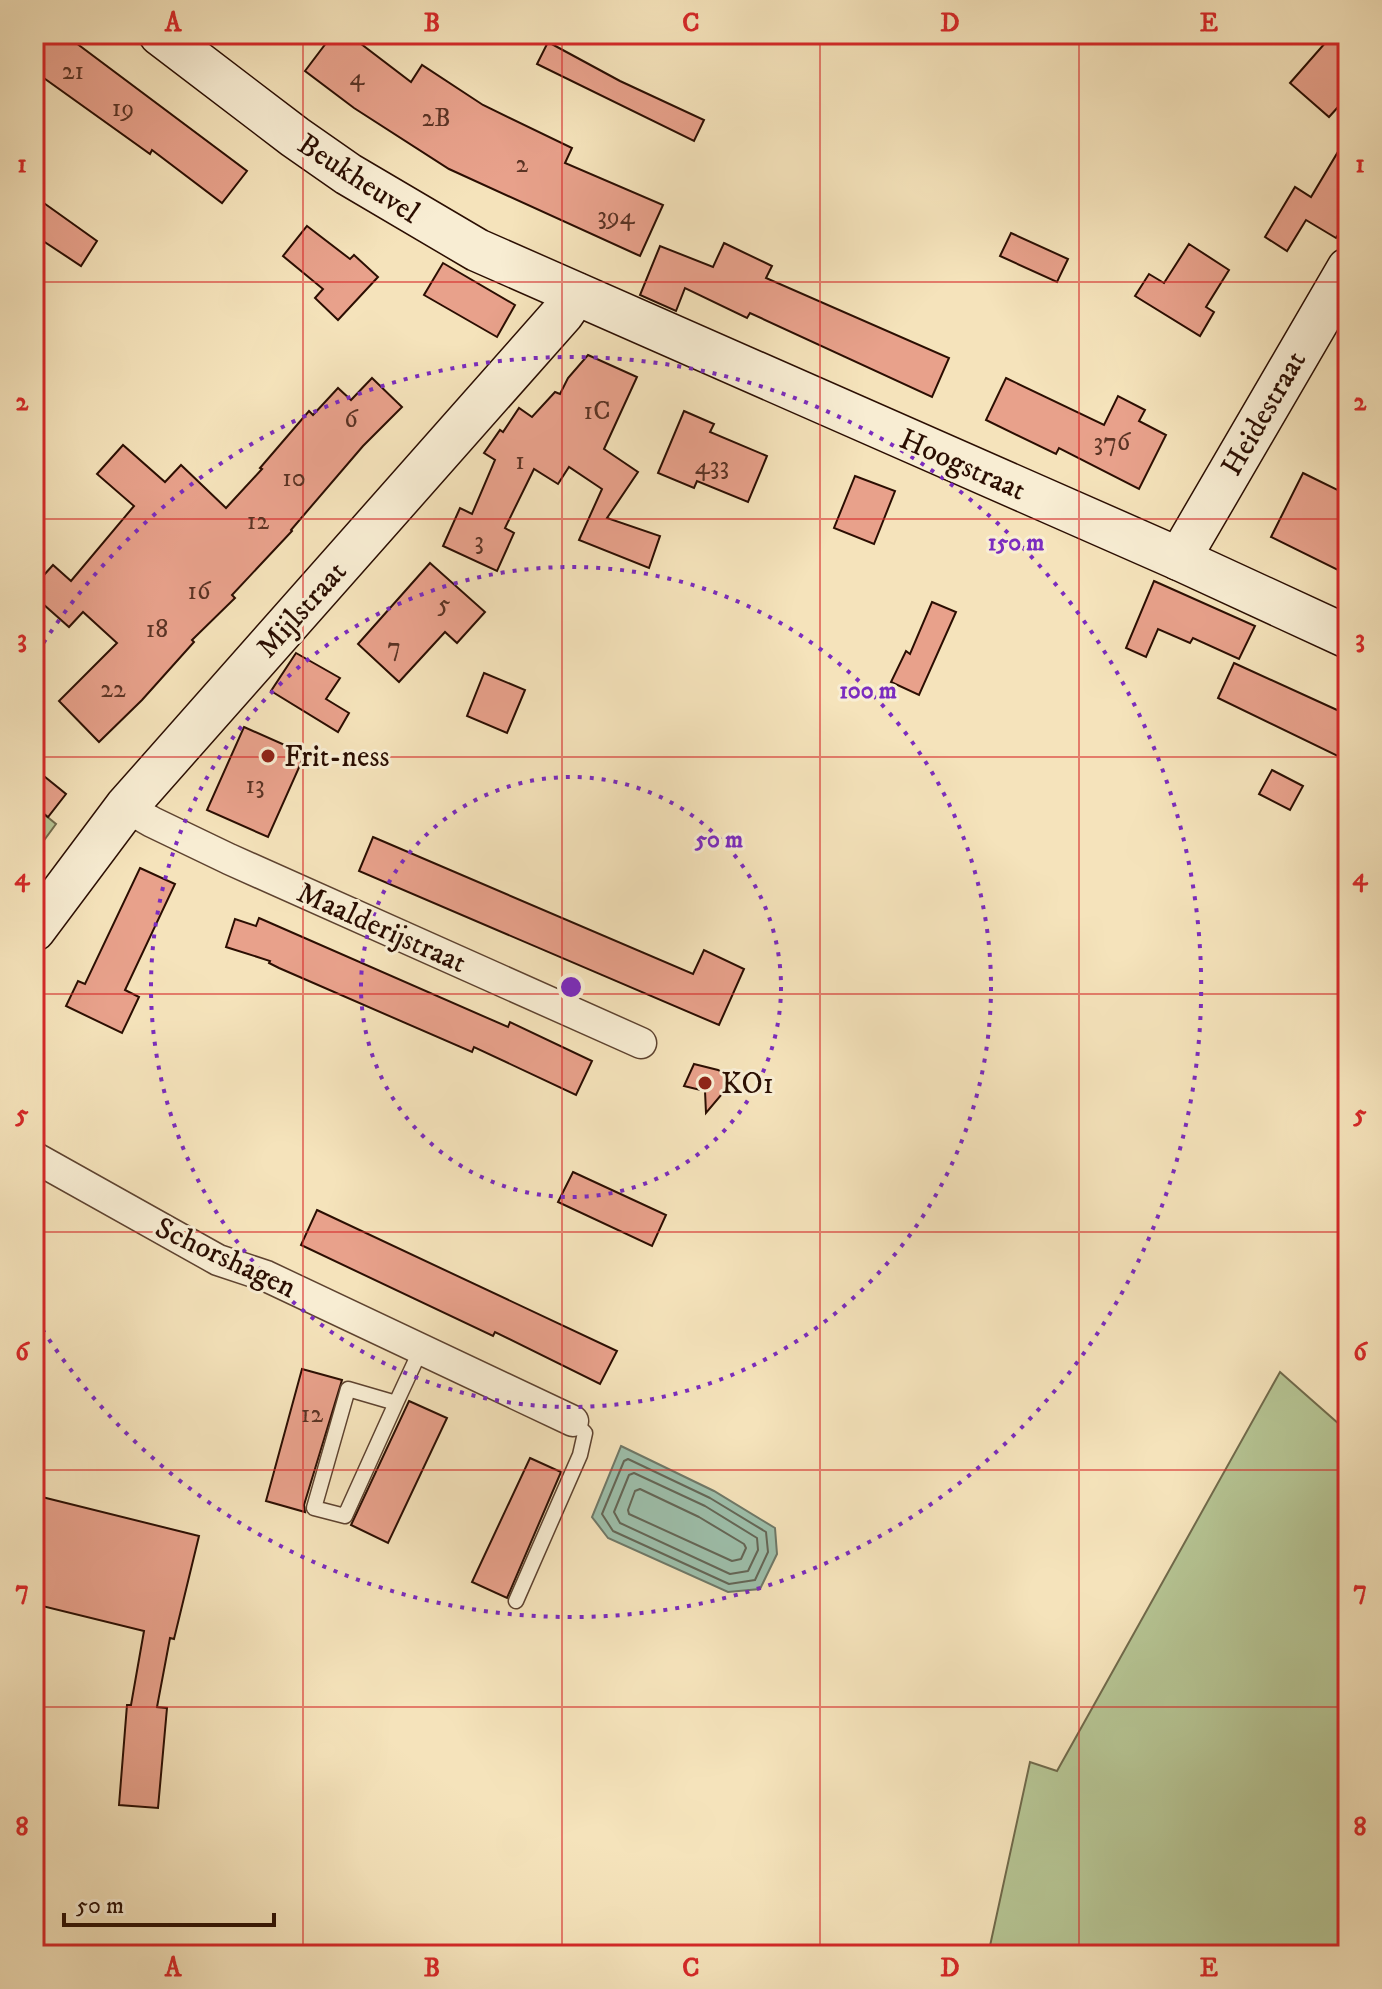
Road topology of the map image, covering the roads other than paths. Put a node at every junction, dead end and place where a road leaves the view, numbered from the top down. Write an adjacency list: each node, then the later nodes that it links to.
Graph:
1 (160, 34): 3 (street, Beukheuvel)
2 (1348, 269): 4 (street, Heidestraat)
3 (576, 294): 4 (street, Hoogstraat); 6 (street, Mijlstraat)
4 (1179, 559): 5 (street, Hoogstraat)
5 (1348, 637)
6 (126, 807): 7 (street, Mijlstraat); 8 (street, Maalderijstraat)
7 (34, 930)
8 (641, 1043)
9 (34, 1157): 10 (street, Schorshagen)
10 (421, 1349): 11 (lane); 12 (street, Schorshagen)
11 (396, 1403): 11 (lane)
12 (573, 1421): 13 (lane, Schorshagen)
13 (516, 1601)

